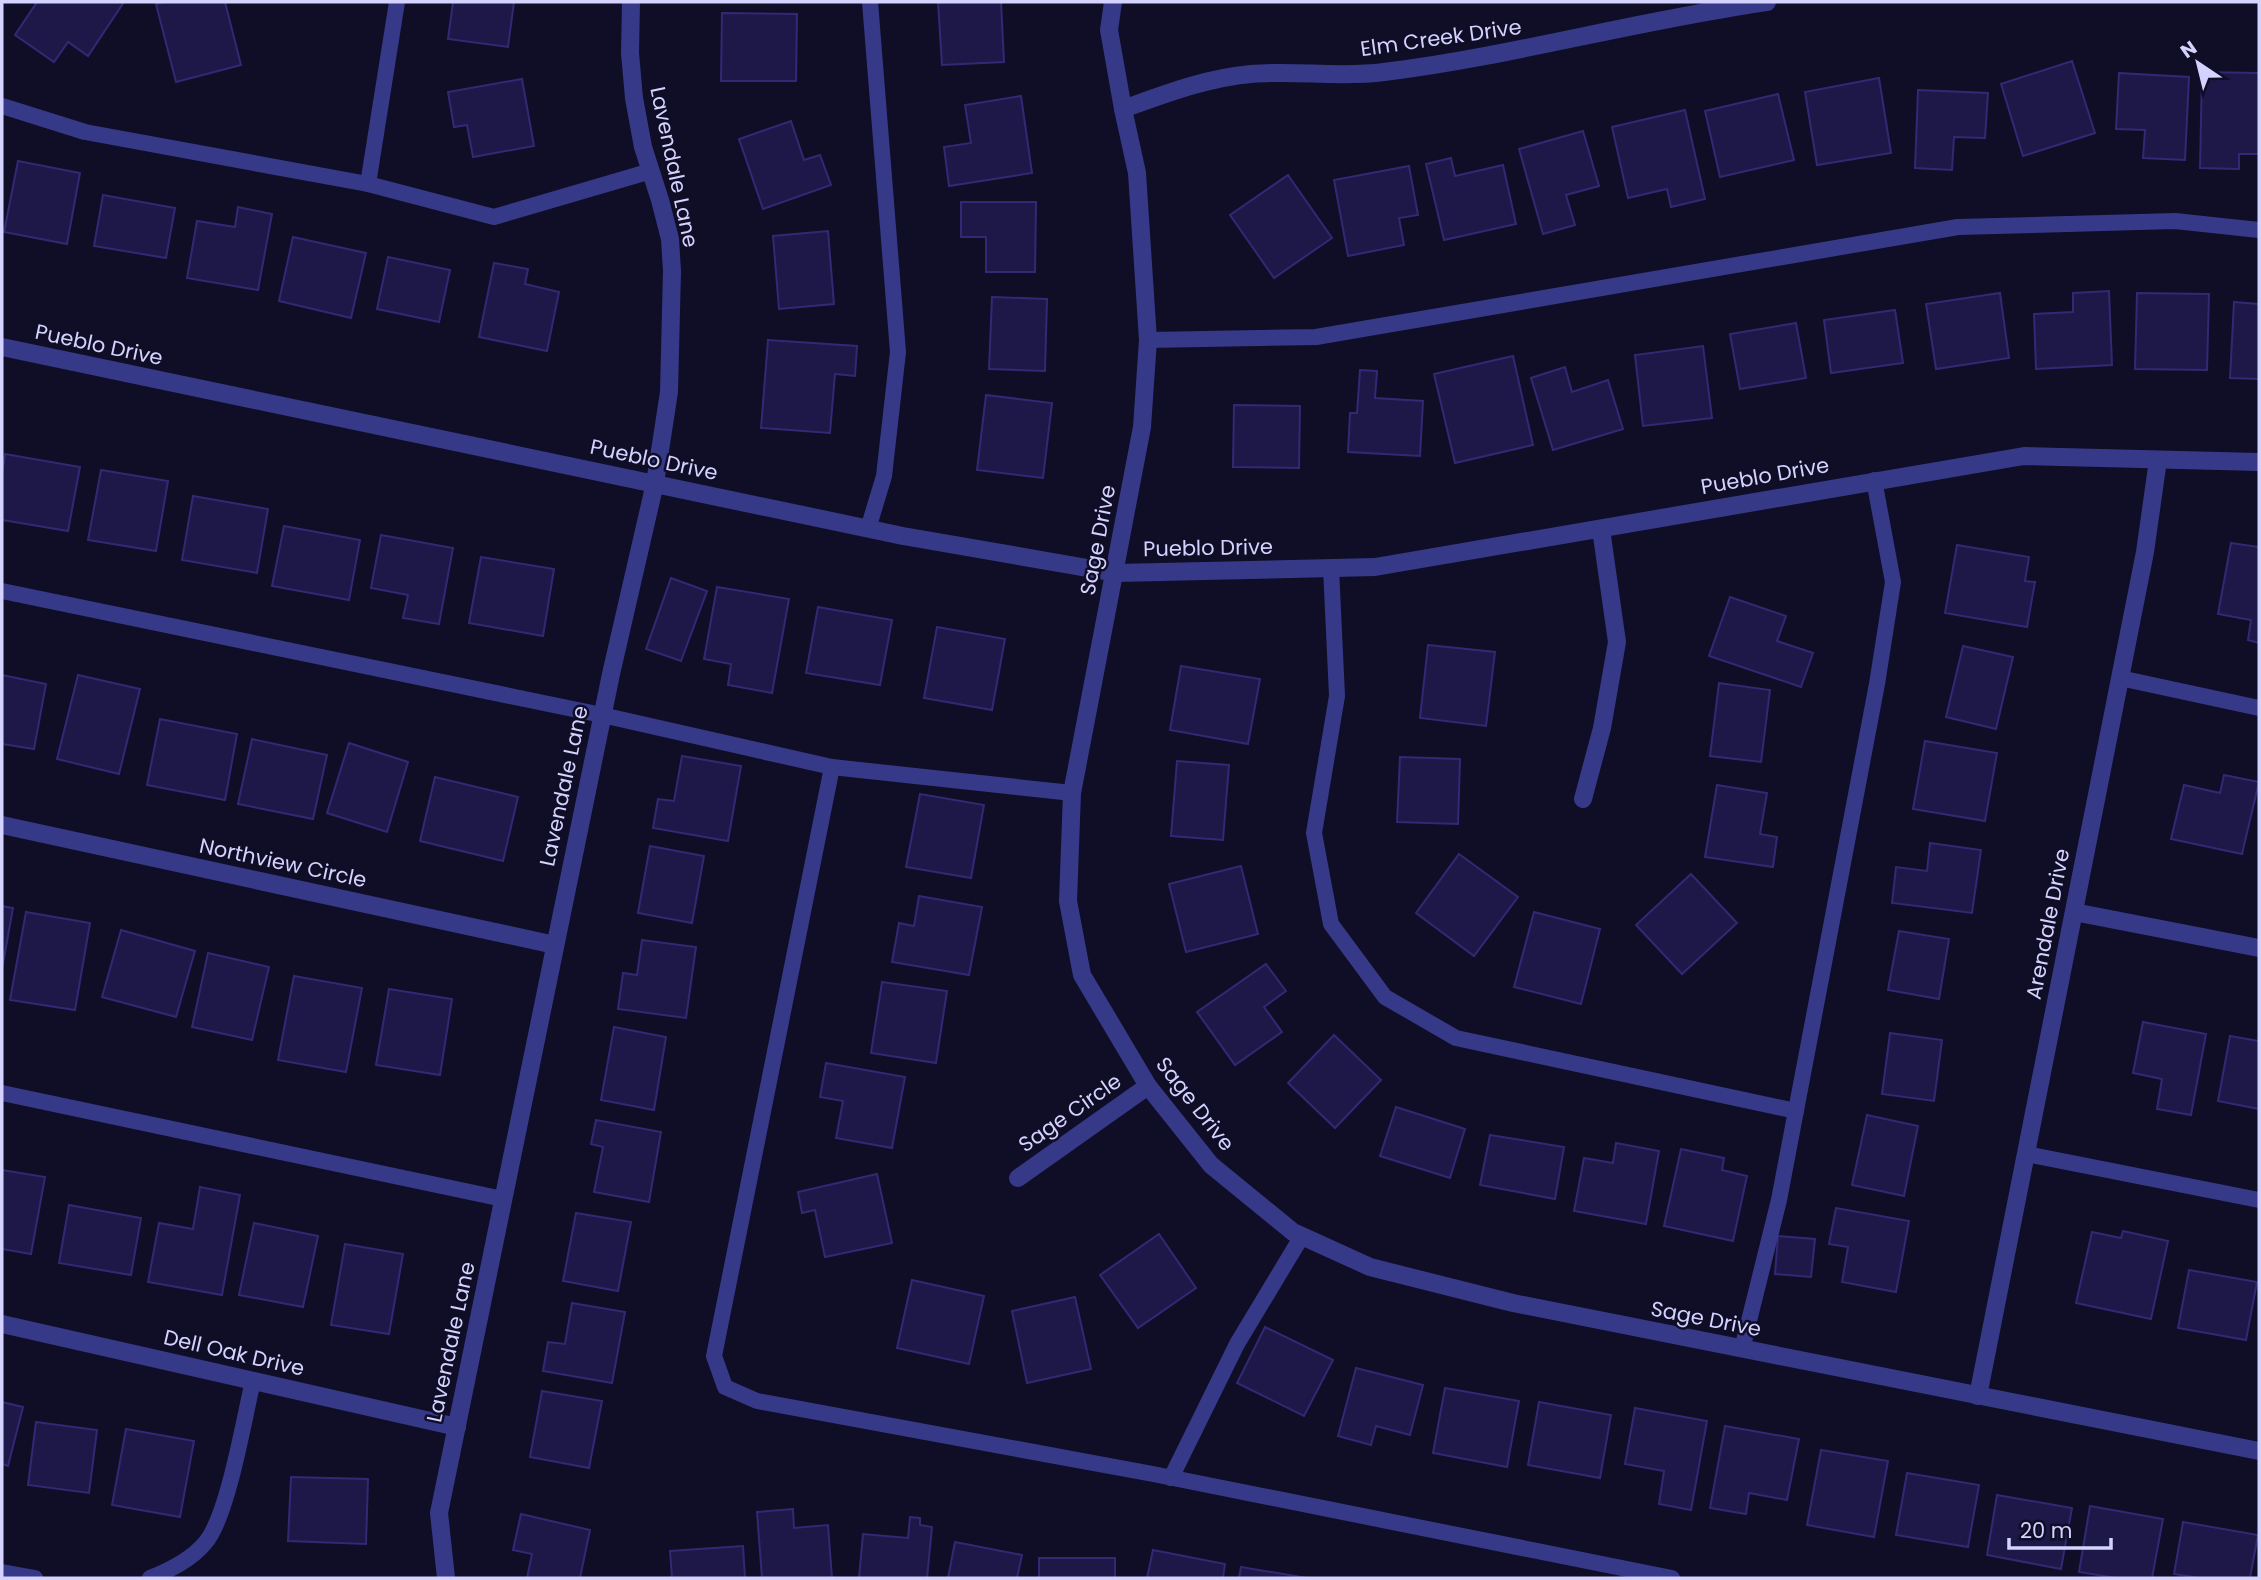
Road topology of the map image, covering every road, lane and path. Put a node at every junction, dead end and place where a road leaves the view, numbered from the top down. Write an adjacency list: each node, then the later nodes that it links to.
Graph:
1 (397, 2): 9 (lane)
2 (631, 2): 8 (street, Lavendale Lane)
3 (870, 2): 17 (lane)
4 (1113, 2): 7 (street, Sage Drive)
5 (1767, 2): 7 (street, Elm Creek Drive)
6 (2, 106): 9 (lane)
7 (1123, 109): 11 (street, Sage Drive)
8 (651, 171): 9 (lane); 16 (street, Lavendale Lane)
9 (368, 184)
10 (2259, 230): 11 (lane)
11 (1148, 340): 20 (street, Sage Drive)
12 (2, 348): 16 (street, Pueblo Drive)
13 (2158, 460): 14 (street, Pueblo Drive); 15 (street, Pueblo Drive); 22 (street, Arendale Drive)
14 (2259, 462)
15 (1874, 480): 18 (street, Pueblo Drive); 34 (lane)
16 (655, 483): 17 (street, Pueblo Drive); 24 (street, Lavendale Lane)
17 (868, 529): 20 (street, Pueblo Drive)
18 (1601, 529): 19 (street, Pueblo Drive); 27 (street)
19 (1331, 568): 20 (street, Pueblo Drive); 34 (lane)
20 (1116, 573): 26 (street, Sage Drive)
21 (2, 591): 24 (lane)
22 (2120, 678): 23 (lane); 29 (street, Arendale Drive)
23 (2259, 708)
24 (602, 715): 25 (lane); 30 (street, Lavendale Lane)
25 (832, 767): 26 (lane); 46 (lane)
26 (1072, 793): 32 (street, Sage Drive)
27 (1583, 799)
28 (2, 825): 30 (street, Northview Circle)
29 (2074, 912): 31 (street); 35 (street, Arendale Drive)
30 (555, 945): 37 (street, Lavendale Lane)
31 (2259, 948)
32 (1148, 1086): 36 (street, Sage Circle); 39 (street, Sage Drive)
33 (2, 1093): 37 (lane)
34 (1796, 1111): 41 (lane)
35 (2026, 1154): 38 (lane); 43 (street, Arendale Drive)
36 (1018, 1178)
37 (503, 1199): 44 (street, Lavendale Lane)
38 (2259, 1200)
39 (1302, 1236): 41 (street, Sage Drive); 46 (lane)
40 (2, 1324): 42 (street, Dell Oak Drive)
41 (1742, 1349): 43 (street, Sage Drive)
42 (253, 1381): 44 (street, Dell Oak Drive); 49 (lane)
43 (1978, 1396): 45 (street, Sage Drive)
44 (457, 1427): 50 (street, Lavendale Lane)
45 (2259, 1451)
46 (1171, 1478): 51 (lane)
47 (2, 1572): 48 (lane)
48 (35, 1578)
49 (150, 1578)
50 (446, 1578)
51 (1672, 1578)

